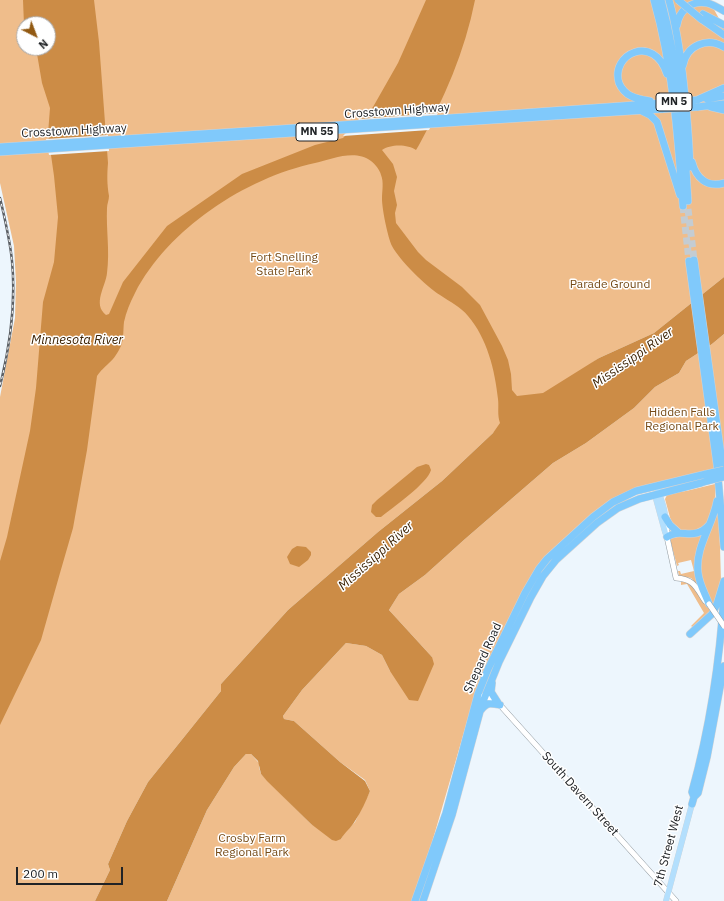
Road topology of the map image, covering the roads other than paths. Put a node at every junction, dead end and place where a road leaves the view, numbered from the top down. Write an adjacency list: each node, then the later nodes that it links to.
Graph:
1 (654, 0): 13 (highway, MN 5)
2 (661, 0): 25 (highway, MN 5)
3 (668, 0): 8 (highway)
4 (678, 0): 6 (highway, bridge)
5 (723, 11): 8 (highway)
6 (702, 16): 7 (highway); 9 (highway)
7 (724, 25)
8 (677, 33): 11 (highway)
9 (724, 35)
10 (724, 47): 11 (highway)
11 (682, 69): 23 (highway)
12 (724, 88): 15 (highway)
13 (673, 95): 17 (highway); 25 (highway, MN 5)
14 (724, 96): 15 (highway, Crosstown Highway / MN 55)
15 (697, 104): 17 (highway, Crosstown Highway / MN 55, bridge); 18 (highway, Crosstown Highway / MN 55)
16 (724, 104): 18 (highway, Crosstown Highway / MN 55)
17 (661, 105): 19 (highway, Crosstown Highway / MN 55)
18 (707, 106): 20 (highway)
19 (635, 108): 21 (highway, Crosstown Highway / MN 55); 22 (highway, MN 55); 25 (highway)
20 (724, 110)
21 (0, 146)
22 (0, 152)
23 (690, 155): 24 (highway); 25 (highway)
24 (724, 183)
25 (686, 205)
26 (692, 262): 27 (highway)
27 (721, 466): 28 (highway); 29 (highway, bridge); 31 (highway)
28 (724, 478): 29 (highway, bridge)
29 (705, 480): 30 (highway, Shepard Road); 32 (highway, Shepard Road)
30 (657, 486): 32 (main road); 45 (highway, Shepard Road)
31 (720, 491): 34 (highway); 37 (highway)
32 (659, 494): 33 (main road); 36 (main road); 44 (highway, Shepard Road)
33 (666, 517): 35 (highway); 36 (street)
34 (712, 522): 35 (highway); 40 (highway)
35 (679, 533): 36 (highway)
36 (667, 537): 40 (street)
37 (724, 547)
38 (724, 580): 42 (highway)
39 (724, 593): 48 (highway)
40 (709, 604): 41 (street, bridge)
41 (724, 626)
42 (690, 634)
43 (724, 666): 48 (highway)
44 (494, 673): 45 (highway, Shepard Road); 46 (highway)
45 (481, 695): 46 (street, South Davern Street); 47 (highway, Shepard Road); 50 (highway, Shepard Road)
46 (499, 704): 47 (highway); 49 (street, South Davern Street)
47 (479, 714): 51 (highway, Shepard Road)
48 (693, 801): 49 (main road, 7th Street West)
49 (668, 893): 52 (main road, 7th Street West); 53 (street, South Davern Street)
50 (415, 901)
51 (423, 901)
52 (666, 901)
53 (676, 901)

